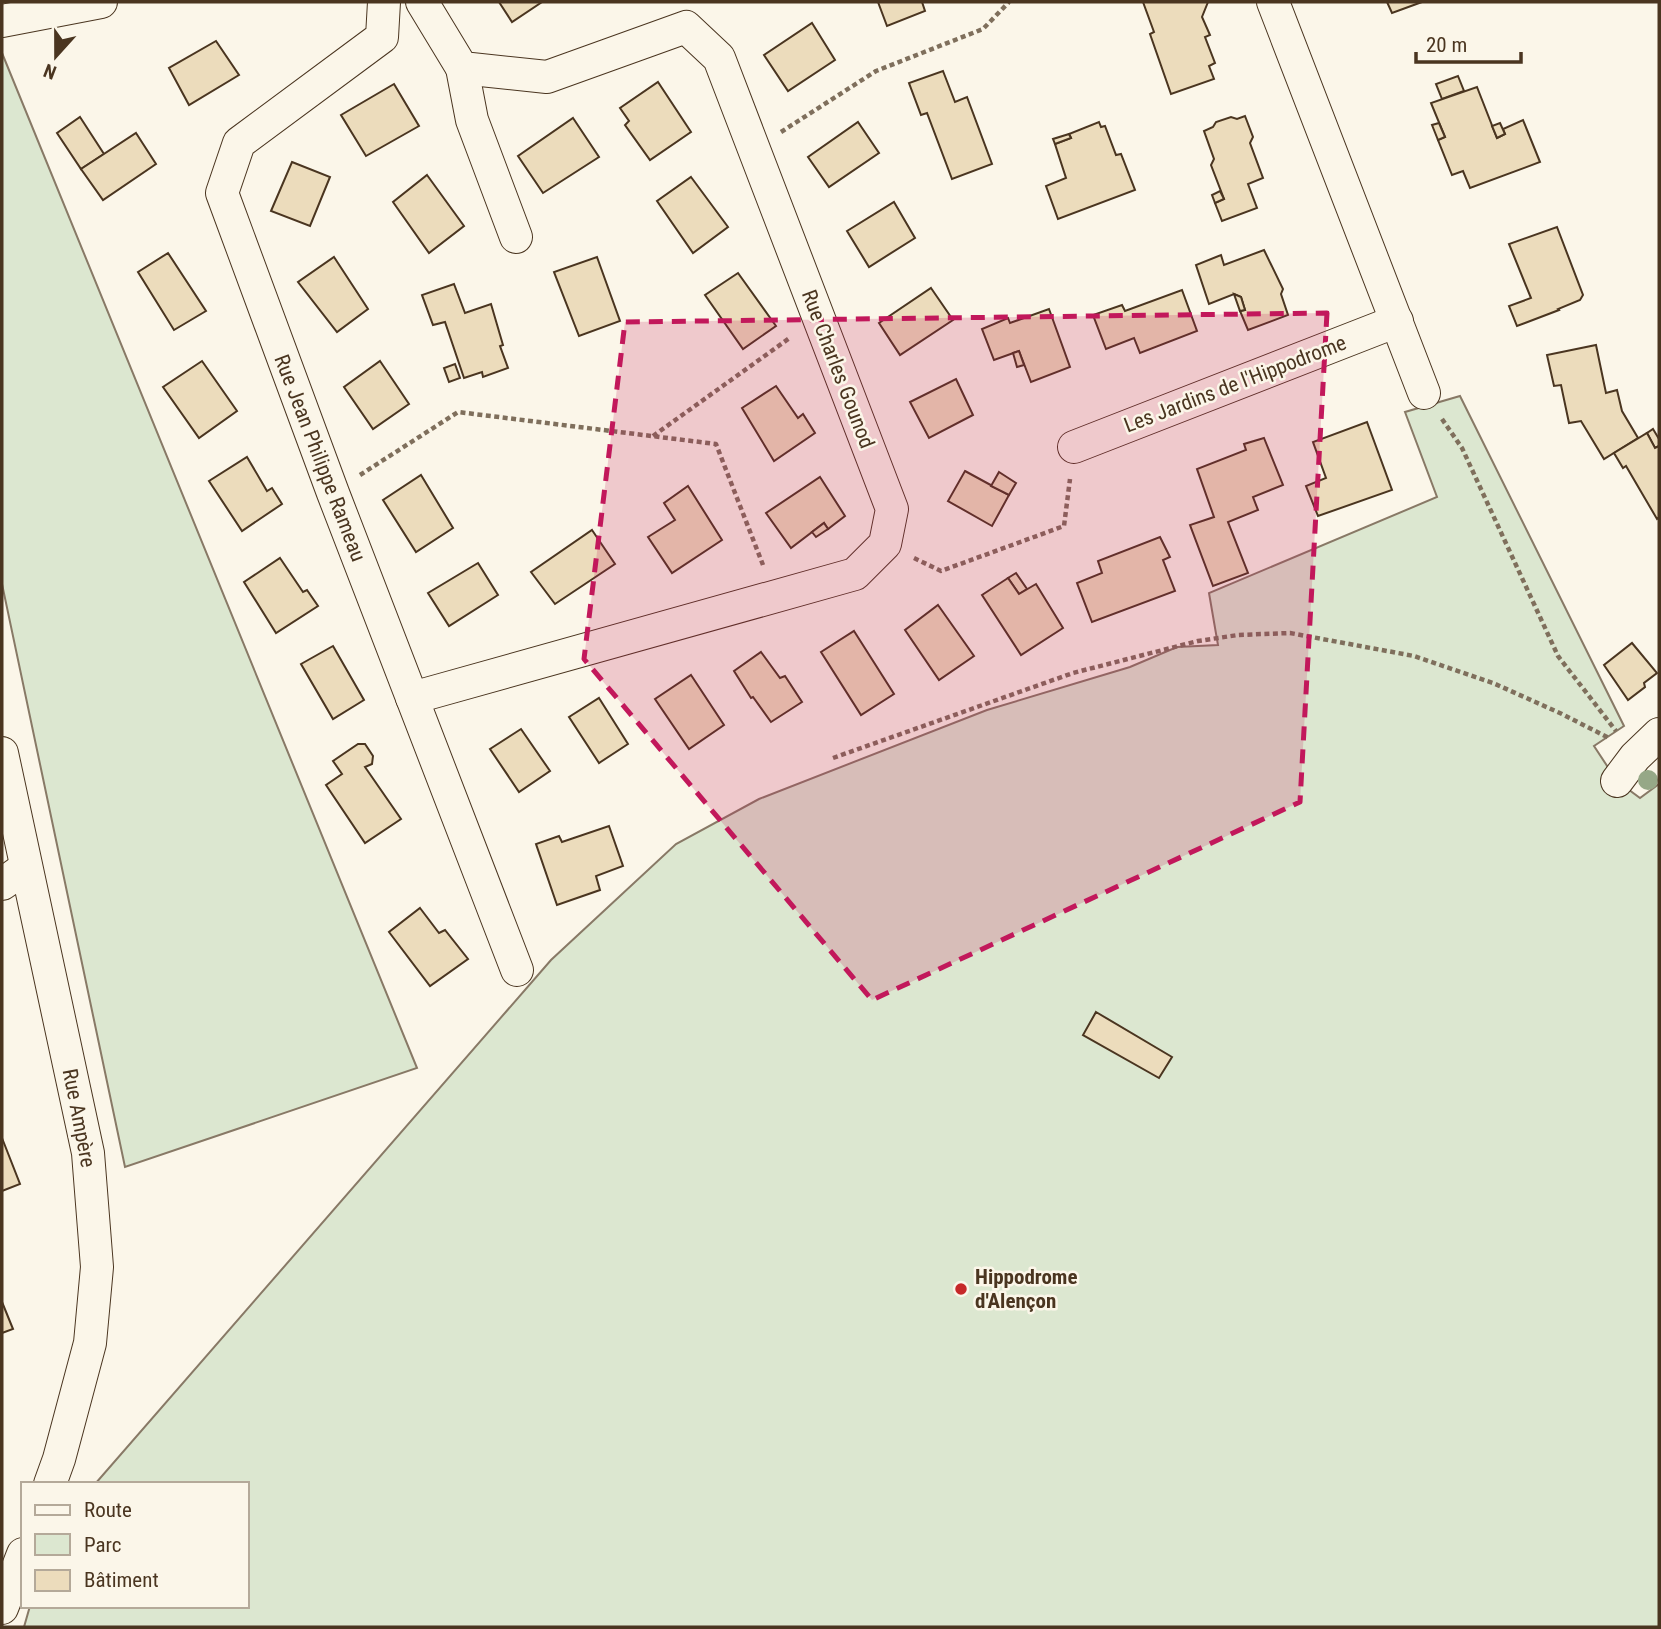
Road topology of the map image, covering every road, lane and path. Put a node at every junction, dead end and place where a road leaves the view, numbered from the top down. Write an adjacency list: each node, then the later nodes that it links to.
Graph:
1 (101, 2): 6 (street)
2 (384, 2): 15 (street, Rue Jean Philippe Rameau)
3 (422, 2): 7 (street)
4 (1009, 2): 8 (path)
5 (1273, 2): 11 (street)
6 (2, 21)
7 (462, 68): 8 (street, Rue Charles Gounod); 9 (street)
8 (754, 150): 10 (street, Rue Charles Gounod)
9 (516, 237)
10 (818, 317): 13 (path); 16 (street, Rue Charles Gounod)
11 (1397, 321): 12 (street); 14 (street, Les Jardins de l'Hippodrome)
12 (1424, 393): 22 (path)
13 (652, 436): 15 (path); 17 (path)
14 (1074, 447): 16 (path)
15 (333, 493): 18 (street, Rue Jean Philippe Rameau)
16 (885, 544): 17 (street)
17 (775, 597): 18 (street)
18 (412, 698): 24 (street, Rue Jean Philippe Rameau)
19 (1659, 734): 22 (street)
20 (2, 753): 23 (street, Rue Ampère)
21 (833, 758): 22 (path)
22 (1627, 762)
23 (13, 876): 25 (street, Rue Ampère)
24 (517, 970)
25 (51, 1482)
26 (21, 1559): 27 (street)
27 (2, 1608)

